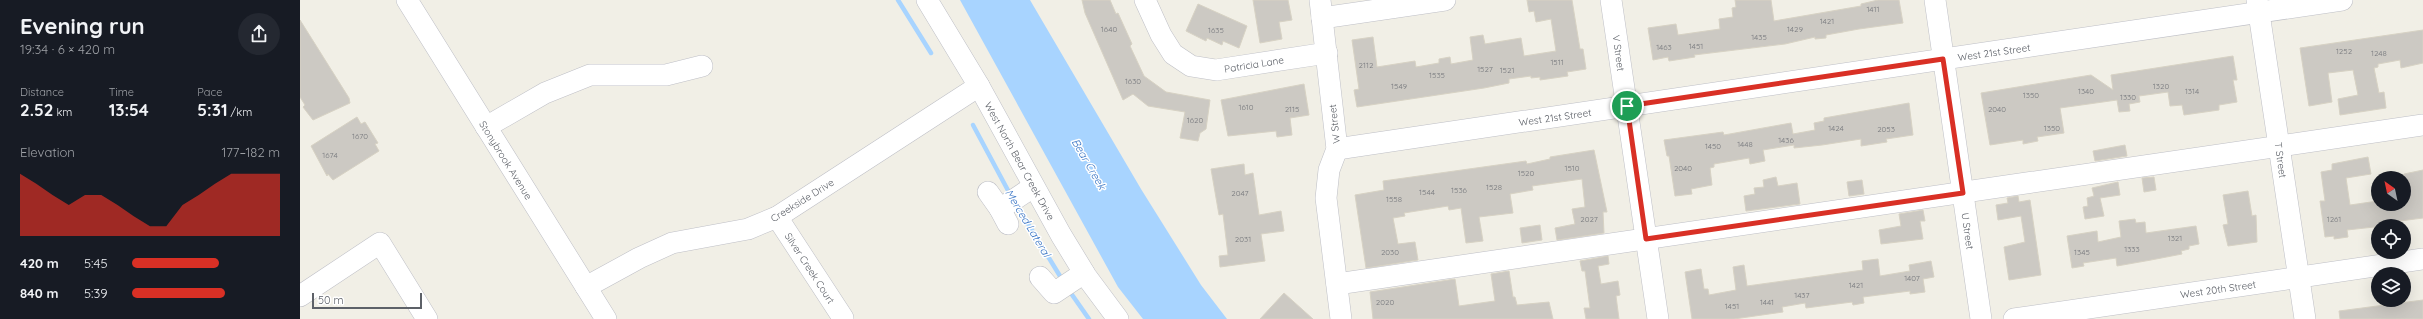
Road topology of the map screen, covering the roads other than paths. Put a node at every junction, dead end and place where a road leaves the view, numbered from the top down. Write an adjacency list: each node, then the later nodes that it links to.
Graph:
1 (407, 0): 16 (street, Stonybrook Avenue)
2 (927, 0): 13 (street, West North Bear Creek Drive)
3 (1145, 0): 10 (street, Patricia Lane)
4 (1445, 0): 9 (street)
5 (1611, 0): 14 (street, V Street)
6 (1935, 0): 11 (street, U Street)
7 (2342, 0): 8 (street, West 21st Street)
8 (2258, 6): 11 (street, West 21st Street); 17 (street, T Street)
9 (1321, 9): 10 (street, W Street)
10 (1327, 53): 18 (street, W Street)
11 (1943, 59): 14 (street, West 21st Street); 20 (street, U Street)
12 (702, 66): 16 (street)
13 (979, 86): 21 (street, West North Bear Creek Drive); 22 (street, Creekside Drive)
14 (1627, 106): 18 (street, West 21st Street); 23 (street, V Street)
15 (2423, 125): 17 (street)
16 (486, 127): 28 (street, Stonybrook Avenue)
17 (2279, 146): 20 (street); 26 (street, T Street)
18 (1337, 149): 27 (street, W Street)
19 (988, 192): 21 (street)
20 (1963, 193): 23 (street); 37 (street, U Street)
21 (1013, 204): 29 (street, West North Bear Creek Drive)
22 (778, 217): 28 (street, Creekside Drive); 31 (street, Silver Creek Court)
23 (1646, 239): 27 (street); 36 (street, V Street)
24 (2423, 259): 26 (street, West 20th Street)
25 (1040, 276): 29 (street)
26 (2298, 277): 38 (street, West 20th Street); 39 (street, T Street)
27 (1337, 284): 35 (street, W Street)
28 (586, 287): 33 (street, Stonybrook Avenue)
29 (1066, 289): 34 (street, West North Bear Creek Drive)
30 (300, 296): 32 (street)
31 (843, 318)
32 (426, 319)
33 (606, 319)
34 (1118, 319)
35 (1341, 319)
36 (1658, 319)
37 (1982, 319)
38 (2014, 319)
39 (2305, 319)

